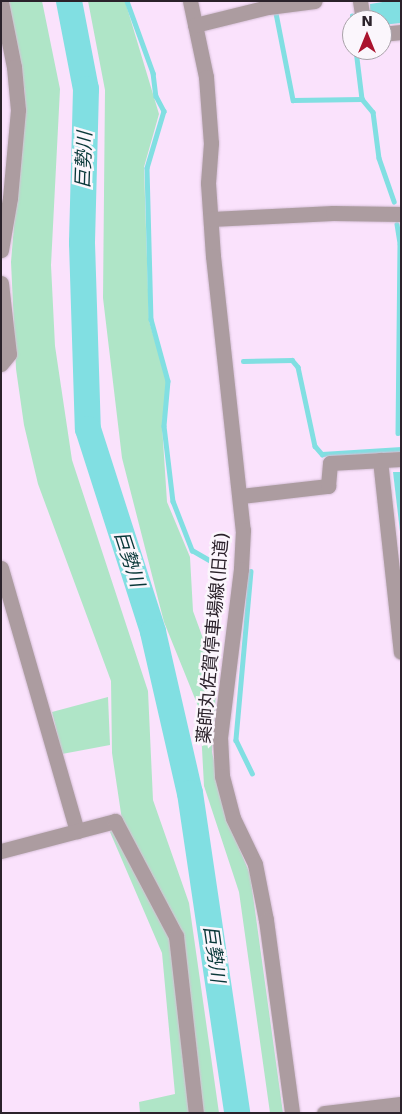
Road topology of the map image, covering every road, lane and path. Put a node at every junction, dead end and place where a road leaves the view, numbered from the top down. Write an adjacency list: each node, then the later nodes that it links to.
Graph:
1 (190, 1): 4 (street, 薬師丸佐賀停車場線(旧道))
2 (315, 1): 4 (street)
3 (1, 2): 7 (street)
4 (195, 25): 6 (street, 薬師丸佐賀停車場線(旧道))
5 (395, 214): 6 (street)
6 (212, 220): 12 (street, 薬師丸佐賀停車場線(旧道))
7 (1, 250)
8 (1, 283): 9 (street)
9 (1, 364)
10 (401, 458): 11 (street)
11 (380, 460): 12 (street); 14 (street)
12 (241, 496): 20 (street, 薬師丸佐賀停車場線(旧道))
13 (1, 568): 16 (street)
14 (399, 616): 15 (street)
15 (401, 652)
16 (78, 831): 17 (street); 19 (street)
17 (1, 850)
18 (401, 1104): 21 (street)
19 (196, 1113)
20 (292, 1113)
21 (324, 1113)

